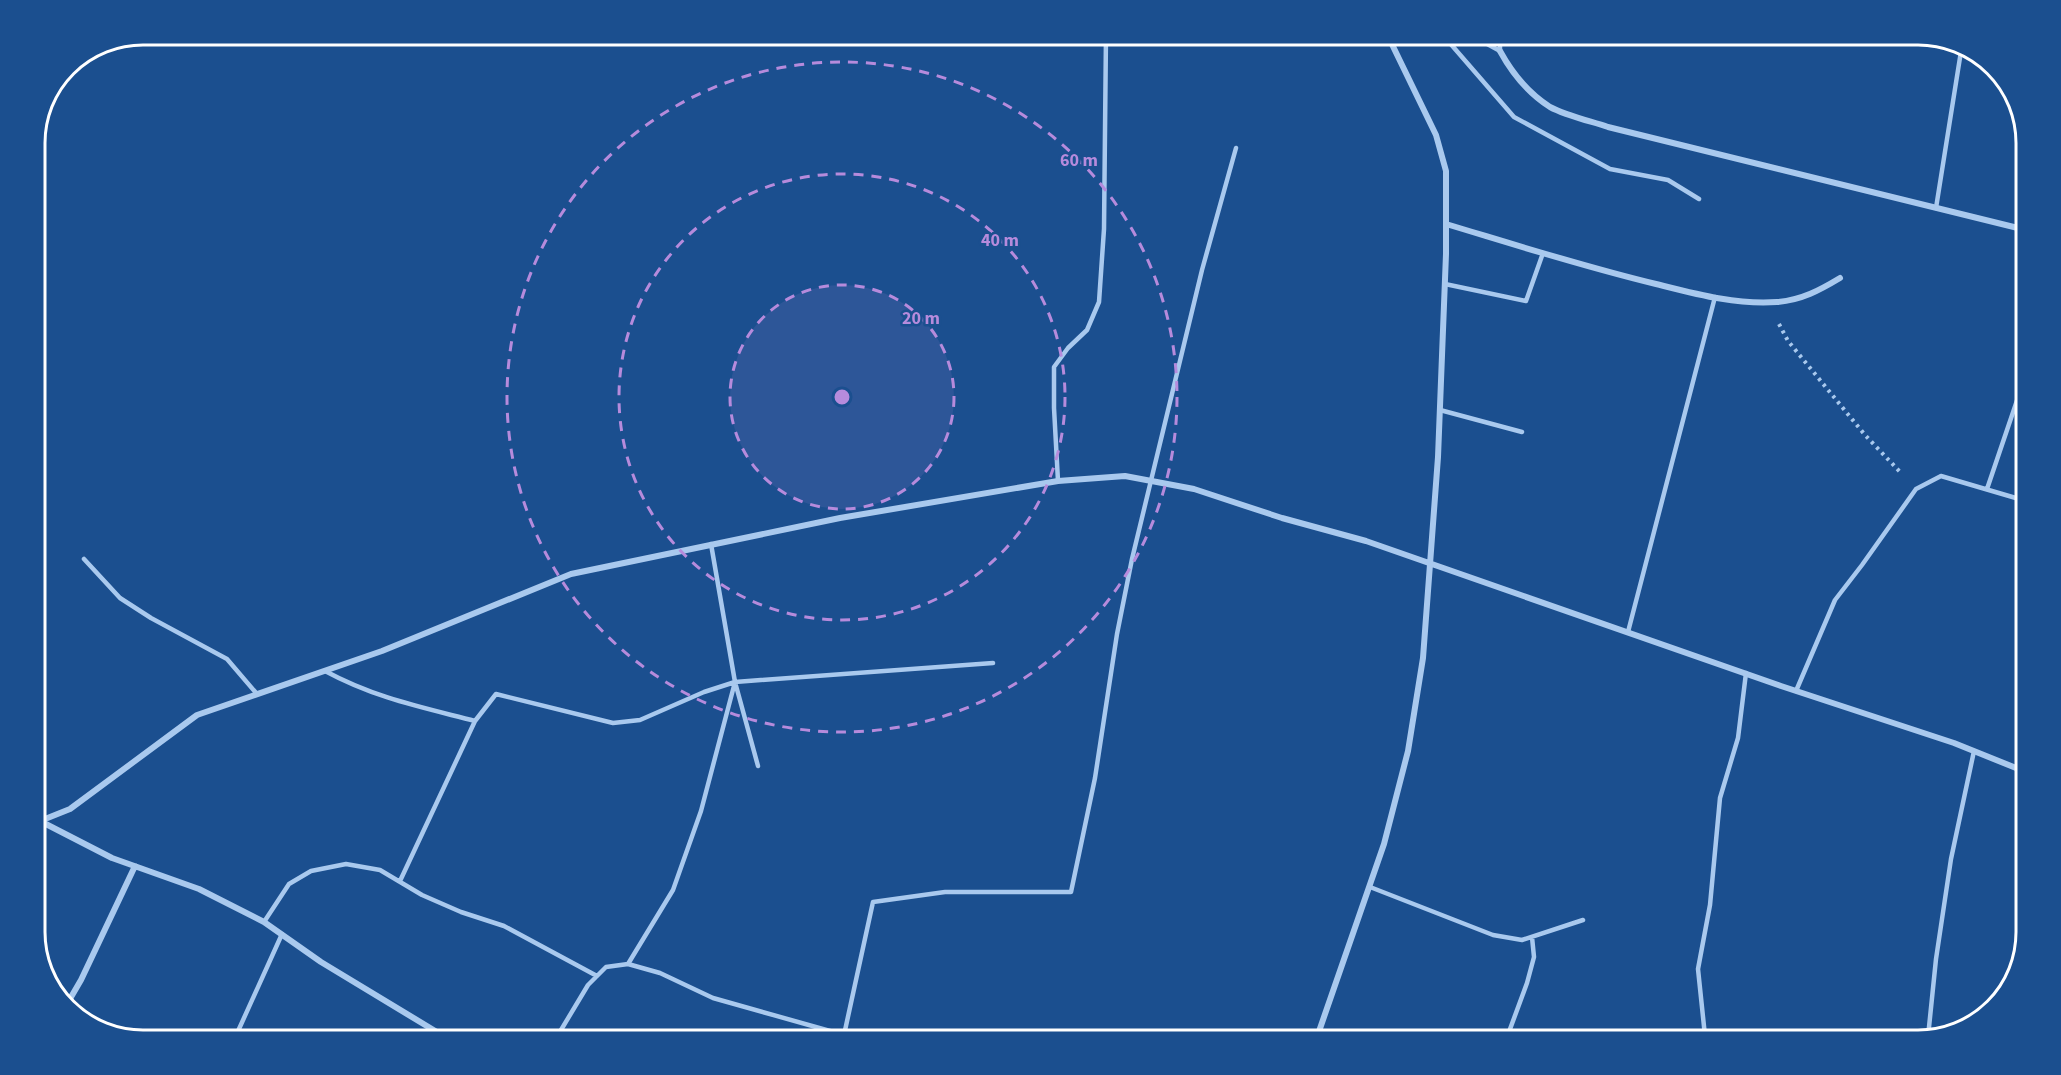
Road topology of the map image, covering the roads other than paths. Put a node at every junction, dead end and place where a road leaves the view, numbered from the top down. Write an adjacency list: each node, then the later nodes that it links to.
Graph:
1 (1106, 45): 20 (lane)
2 (1392, 45): 11 (street)
3 (1452, 45): 9 (lane)
4 (1489, 45): 6 (lane)
5 (1500, 45): 6 (lane)
6 (1500, 51): 10 (street)
7 (1960, 55): 10 (lane)
8 (1236, 148): 21 (lane)
9 (1699, 199)
10 (1936, 208): 12 (street)
11 (1446, 224): 13 (street); 15 (street)
12 (2016, 228)
13 (1543, 254): 15 (lane); 16 (street)
14 (1840, 278): 16 (street)
15 (1445, 284): 18 (street)
16 (1715, 297): 27 (lane)
17 (2016, 403): 22 (lane)
18 (1440, 410): 19 (lane); 26 (street)
19 (1522, 432)
20 (1058, 481): 21 (street); 24 (street)
21 (1152, 481): 26 (street); 55 (lane)
22 (1987, 489): 23 (lane); 32 (lane)
23 (2016, 498)
24 (711, 544): 29 (street); 31 (lane)
25 (84, 559): 33 (lane)
26 (1430, 563): 27 (street); 42 (street)
27 (1628, 632): 30 (street)
28 (993, 663): 31 (lane)
29 (325, 671): 33 (street); 34 (lane)
30 (1746, 673): 32 (street); 58 (lane)
31 (735, 682): 34 (lane); 36 (lane); 47 (lane)
32 (1796, 690): 35 (street)
33 (257, 694): 38 (street)
34 (475, 721): 41 (lane)
35 (1974, 751): 37 (street); 50 (lane)
36 (758, 766)
37 (2016, 768)
38 (45, 818)
39 (45, 825): 40 (street)
40 (135, 866): 44 (street); 49 (street)
41 (400, 881): 44 (lane); 48 (lane)
42 (1370, 887): 46 (lane); 56 (street)
43 (1583, 920): 46 (lane)
44 (264, 922): 45 (street)
45 (282, 934): 51 (lane); 52 (street)
46 (1532, 937): 57 (lane)
47 (628, 963): 48 (lane); 54 (lane)
48 (597, 976): 53 (lane)
49 (71, 998)
50 (1929, 1029)
51 (239, 1030)
52 (432, 1030)
53 (561, 1030)
54 (823, 1030)
55 (845, 1030)
56 (1320, 1030)
57 (1510, 1030)
58 (1705, 1030)

